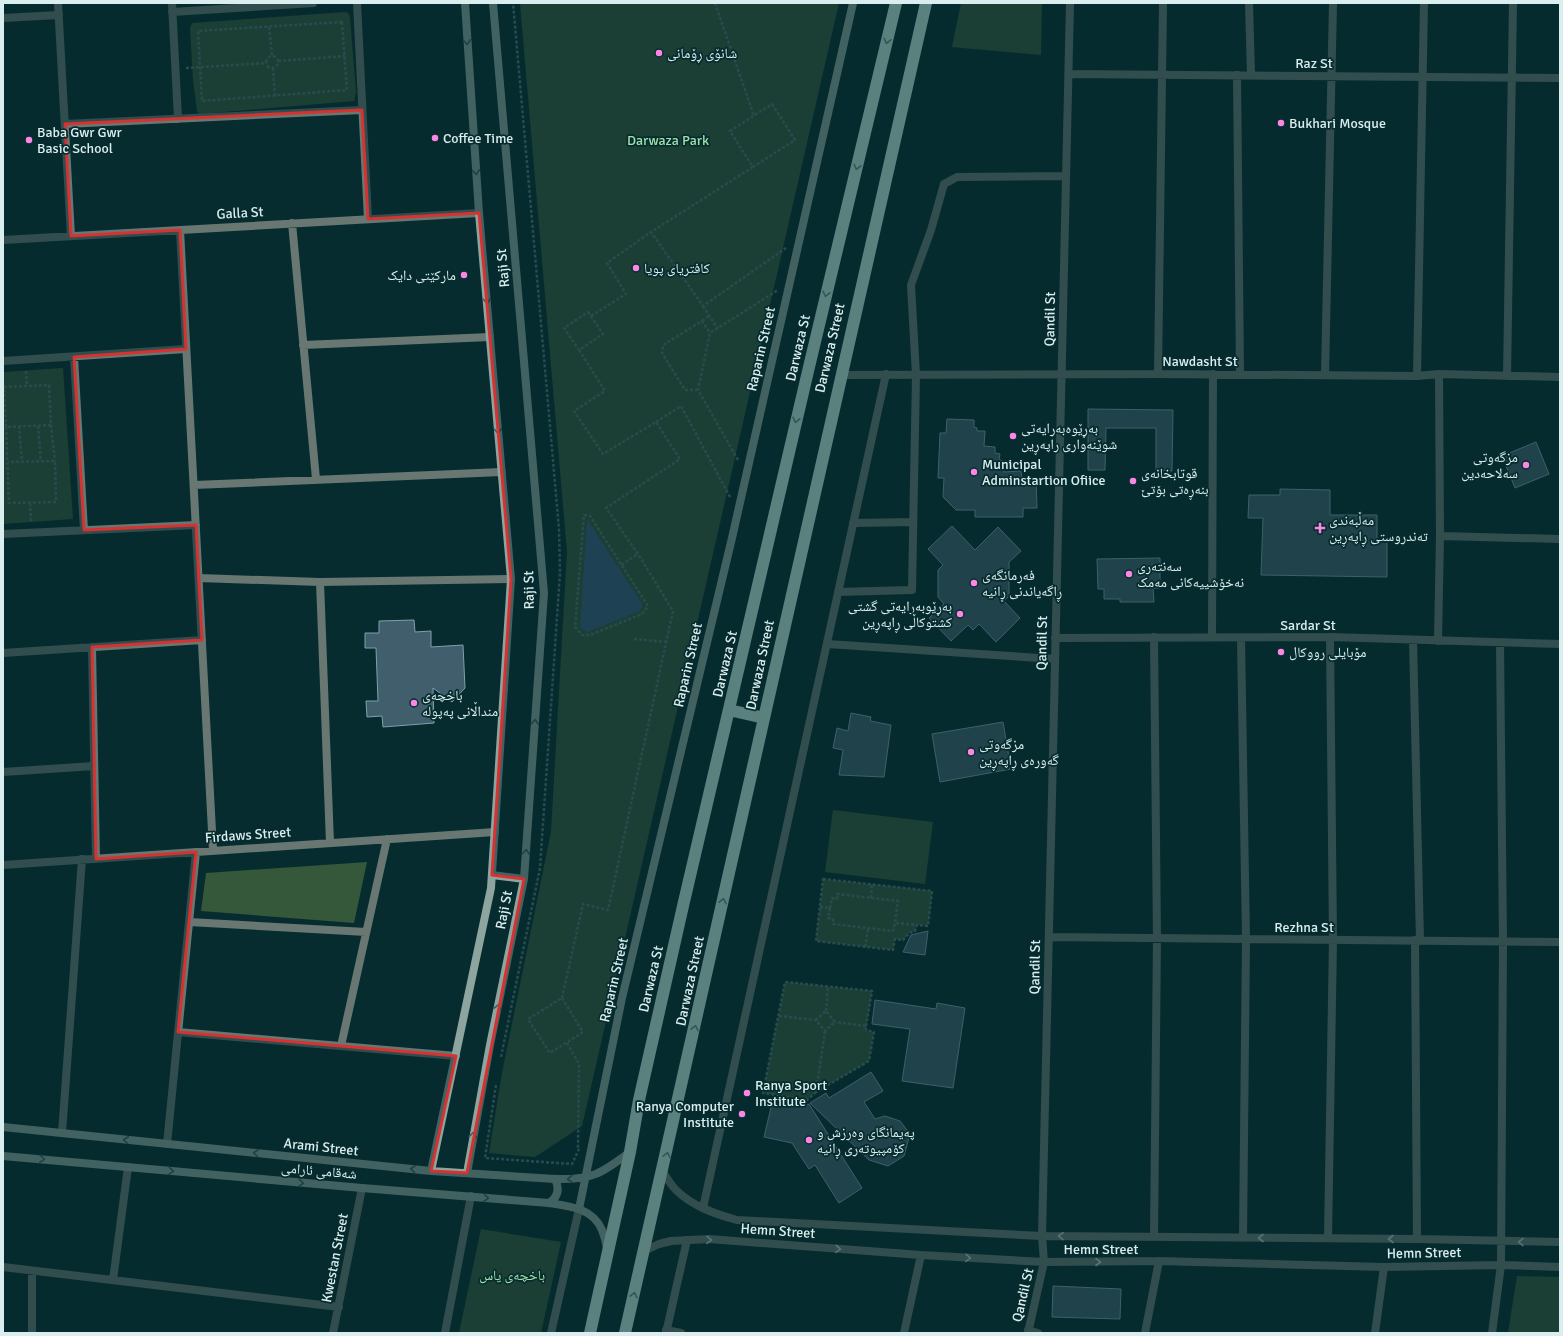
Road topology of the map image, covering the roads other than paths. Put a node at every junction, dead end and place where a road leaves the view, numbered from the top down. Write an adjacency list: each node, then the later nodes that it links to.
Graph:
1 (58, 3): 17 (street)
2 (172, 3): 16 (street)
3 (313, 3): 16 (street)
4 (357, 3): 27 (street)
5 (465, 3): 31 (street, Raji St, one-way to 31)
6 (493, 3): 95 (street, Raji St, one-way to 6)
7 (853, 3): 117 (street, Raparin Street)
8 (896, 3): 82 (highway, Darwaza St, one-way to 82)
9 (926, 3): 49 (highway, Darwaza Street)
10 (1070, 3): 19 (street, Qandil St)
11 (1163, 3): 20 (street)
12 (1249, 3): 22 (street)
13 (1333, 3): 23 (street)
14 (1424, 3): 24 (street)
15 (1513, 3): 25 (street)
16 (172, 12): 28 (street)
17 (59, 14): 18 (street); 29 (street)
18 (3, 18)
19 (1069, 74): 20 (street, Raz St); 30 (street, Qandil St)
20 (1163, 75): 21 (street, Raz St); 45 (street)
21 (1237, 75): 22 (street, Raz St); 47 (street)
22 (1251, 75): 23 (street, Raz St)
23 (1331, 76): 24 (street, Raz St); 50 (street)
24 (1423, 77): 25 (street, Raz St); 51 (street)
25 (1512, 77): 26 (street, Raz St); 52 (street)
26 (1560, 78)
27 (362, 110): 28 (street); 32 (street)
28 (178, 119): 29 (street)
29 (65, 124): 35 (street)
30 (1066, 176): 43 (street); 44 (street, Qandil St)
31 (479, 213): 32 (street, Galla St); 37 (street, Raji St, one-way to 37)
32 (368, 219): 33 (street, Galla St)
33 (292, 223): 34 (street, Galla St); 38 (street)
34 (180, 230): 35 (street, Galla St); 39 (street)
35 (71, 236): 36 (street, Galla St)
36 (3, 240)
37 (490, 337): 38 (street); 54 (street, Raji St, one-way to 54)
38 (303, 345): 55 (street)
39 (186, 349): 40 (street); 56 (street)
40 (74, 357): 41 (street); 60 (street)
41 (3, 361)
42 (886, 374): 43 (street, Nawdasht St); 49 (street, Nawdasht St); 58 (street)
43 (916, 374): 44 (street, Nawdasht St); 57 (street)
44 (1062, 374): 45 (street, Nawdasht St); 70 (street, Qandil St)
45 (1158, 374): 46 (street, Nawdasht St)
46 (1213, 374): 47 (street, Nawdasht St); 68 (street)
47 (1240, 374): 50 (street, Nawdasht St)
48 (1439, 374): 51 (street, Nawdasht St); 52 (street, Nawdasht St); 62 (street)
49 (840, 375): 83 (highway, Darwaza Street)
50 (1325, 375): 51 (street, Nawdasht St)
51 (1417, 376)
52 (1507, 376): 53 (street, Nawdasht St)
53 (1560, 377)
54 (502, 472): 55 (street); 65 (street, Raji St)
55 (316, 479): 56 (street)
56 (194, 485): 59 (street)
57 (913, 522): 58 (street); 67 (street)
58 (853, 523): 67 (street)
59 (196, 525): 60 (street); 64 (street)
60 (84, 530): 61 (street)
61 (3, 534)
62 (1440, 536): 63 (street); 75 (street)
63 (1560, 539)
64 (199, 578): 66 (street); 73 (street)
65 (512, 579): 66 (street); 86 (street, Raji St)
66 (320, 582): 88 (street)
67 (838, 592): 77 (street)
68 (1212, 637): 71 (street, Sardar St); 72 (street, Sardar St)
69 (1330, 637): 72 (street, Sardar St); 74 (street, Sardar St); 101 (street)
70 (1055, 638): 71 (street, Sardar St); 81 (street, Qandil St)
71 (1154, 638): 99 (street)
72 (1241, 638): 100 (street)
73 (202, 640): 79 (street); 89 (street)
74 (1414, 640): 75 (street, Sardar St); 102 (street)
75 (1438, 641): 76 (street, Sardar St)
76 (1500, 643): 78 (street, Sardar St); 103 (street)
77 (827, 644): 81 (street); 122 (street)
78 (1560, 644)
79 (92, 647): 80 (street); 84 (street)
80 (3, 653)
81 (1055, 659): 98 (street, Qandil St)
82 (729, 710): 83 (highway); 111 (highway, Darwaza St)
83 (764, 718): 115 (highway, Darwaza Street, one-way to 83)
84 (94, 766): 85 (street); 91 (street)
85 (3, 772)
86 (495, 832): 87 (street, Firdaws Street); 94 (street, Raji St)
87 (387, 839): 88 (street, Firdaws Street); 97 (street)
88 (330, 843): 89 (street, Firdaws Street)
89 (213, 850): 90 (street, Firdaws Street)
90 (196, 852): 91 (street, Firdaws Street); 96 (street)
91 (96, 859): 92 (street, Firdaws Street)
92 (82, 860): 93 (street, Firdaws Street); 109 (street)
93 (3, 865)
94 (492, 875): 95 (street); 107 (street, Raji St)
95 (524, 879): 116 (street, Raji St, one-way to 95)
96 (189, 922): 97 (street); 105 (street)
97 (366, 932): 106 (street)
98 (1049, 937): 99 (street, Rezhna St); 124 (street, Qandil St)
99 (1157, 938): 100 (street, Rezhna St); 125 (street)
100 (1246, 939): 101 (street, Rezhna St); 126 (street)
101 (1333, 940): 102 (street, Rezhna St); 127 (street)
102 (1418, 940): 103 (street, Rezhna St); 128 (street)
103 (1504, 942): 104 (street, Rezhna St); 130 (street)
104 (1560, 942)
105 (178, 1032): 106 (street); 110 (street)
106 (341, 1046): 107 (street)
107 (456, 1056): 114 (street, Raji St)
108 (3, 1127): 109 (street, Arami Street)
109 (62, 1133): 110 (street, Arami Street, one-way to 109)
110 (167, 1144): 114 (street, Arami Street, one-way to 110)
111 (630, 1152): 117 (street, Arami Street); 132 (highway, Darwaza St)
112 (3, 1156): 113 (street, شەقامی ئارامی, one-way to 113)
113 (128, 1167): 119 (street, شەقامی ئارامی, one-way to 119); 142 (street)
114 (431, 1171): 116 (street, Arami Street)
115 (663, 1172): 122 (street, Hemn Street); 133 (highway, Darwaza Street)
116 (467, 1173): 118 (street, Arami Street)
117 (585, 1178): 118 (street, Arami Street, one-way to 118); 123 (street, Raparin Street)
118 (555, 1179): 121 (street)
119 (362, 1188): 120 (street, شەقامی ئارامی); 143 (street, Kwestan Street)
120 (471, 1196): 121 (street, شەقامی ئارامی, one-way to 121); 148 (street)
121 (549, 1203): 123 (street, شەقامی ئارامی)
122 (703, 1208): 124 (street, Hemn Street)
123 (579, 1209): 132 (street, شەقامی ئارامی); 149 (street, Raparin Street)
124 (1042, 1236): 125 (street, Hemn Street, one-way to 124); 136 (street, Qandil St)
125 (1154, 1237): 126 (street, Hemn Street)
126 (1243, 1238): 127 (street, Hemn Street, one-way to 126)
127 (1328, 1238): 128 (street, Hemn Street, one-way to 127)
128 (1417, 1239): 130 (street, Hemn Street)
129 (687, 1240): 133 (street, Hemn Street); 134 (street, Hemn Street, one-way to 134); 144 (street)
130 (1501, 1242): 131 (street, Hemn Street, one-way to 130); 137 (street)
131 (1560, 1242)
132 (608, 1250): 150 (highway, Darwaza St)
133 (644, 1251): 151 (highway, Darwaza Street, one-way to 133)
134 (921, 1255): 136 (street, Hemn Street, one-way to 136); 153 (street)
135 (1159, 1261): 136 (street, Hemn Street, one-way to 135); 139 (street, Hemn Street); 155 (street)
136 (1044, 1262): 145 (street, Qandil St)
137 (1501, 1265): 139 (street, Hemn Street); 140 (street, Hemn Street); 157 (street)
138 (3, 1267): 141 (street)
139 (1384, 1267): 156 (street)
140 (1560, 1267)
141 (32, 1271): 142 (street); 146 (street)
142 (113, 1280): 143 (street)
143 (339, 1306): 147 (street, Kwestan Street)
144 (666, 1332): 152 (street)
145 (1028, 1332): 154 (street)
146 (32, 1333)
147 (334, 1333)
148 (445, 1333)
149 (551, 1333)
150 (590, 1333)
151 (625, 1333)
152 (681, 1333)
153 (904, 1333)
154 (1038, 1333)
155 (1145, 1333)
156 (1375, 1333)
157 (1492, 1333)

